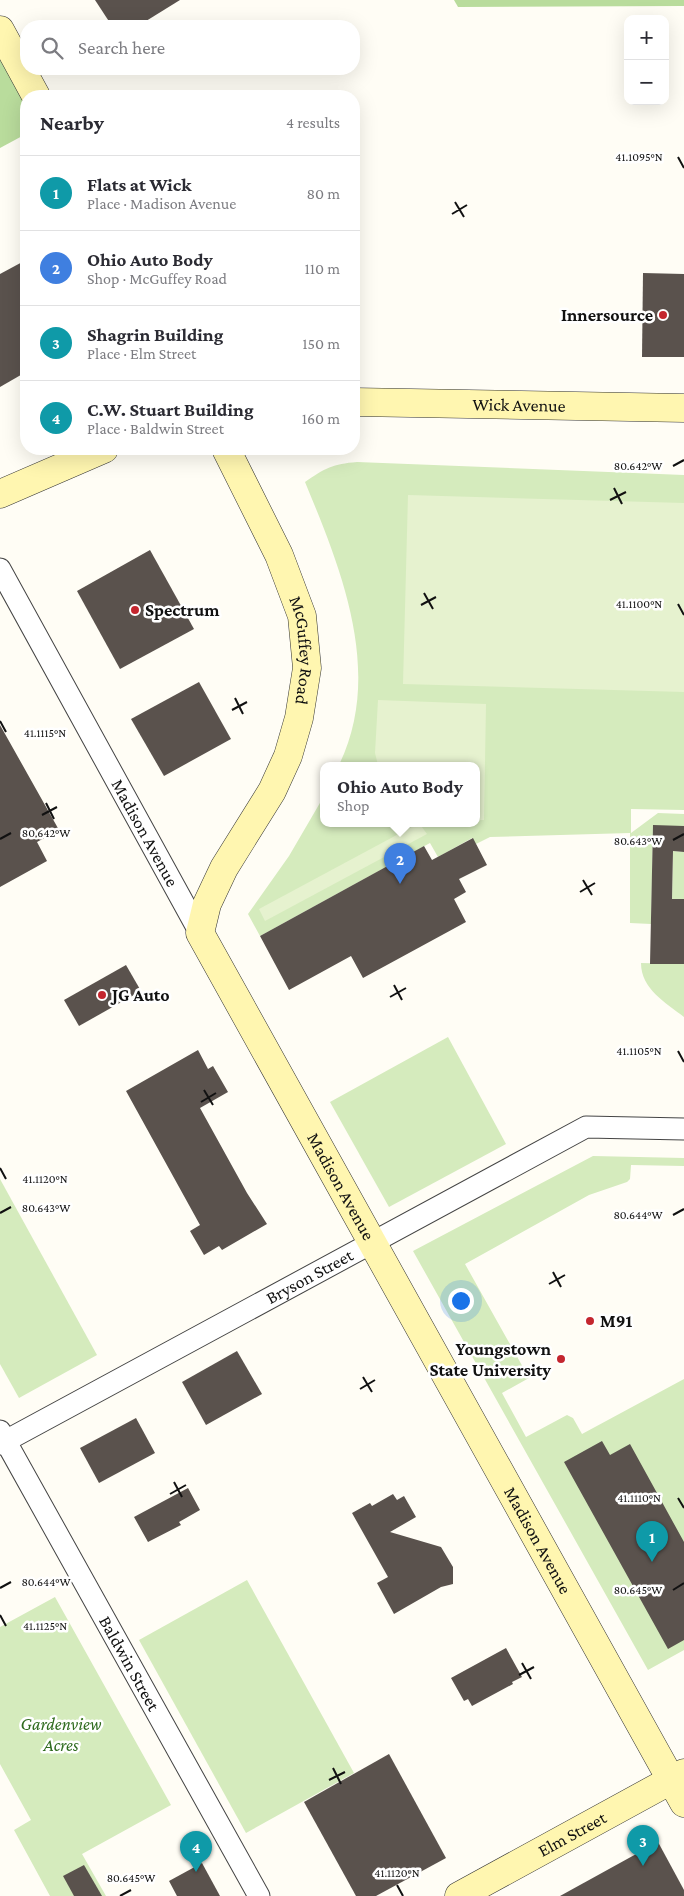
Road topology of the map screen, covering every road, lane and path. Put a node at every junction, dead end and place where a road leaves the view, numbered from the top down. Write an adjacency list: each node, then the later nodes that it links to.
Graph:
1 (0, 30): 2 (street)
2 (20, 67)
3 (25, 75): 4 (street)
4 (33, 90)
5 (360, 402): 6 (street, Wick Avenue)
6 (684, 408)
7 (90, 455): 9 (street)
8 (229, 455): 11 (street, McGuffey Road)
9 (0, 494)
10 (0, 569): 11 (street, Madison Avenue)
11 (200, 933): 13 (street, Madison Avenue)
12 (684, 1129): 13 (street, Bryson Street)
13 (373, 1242): 14 (street, Bryson Street); 15 (street, Madison Avenue)
14 (2, 1439): 17 (street, Baldwin Street)
15 (678, 1776): 16 (street, Madison Avenue); 18 (street, Elm Street)
16 (684, 1803)
17 (259, 1896)
18 (459, 1896)

